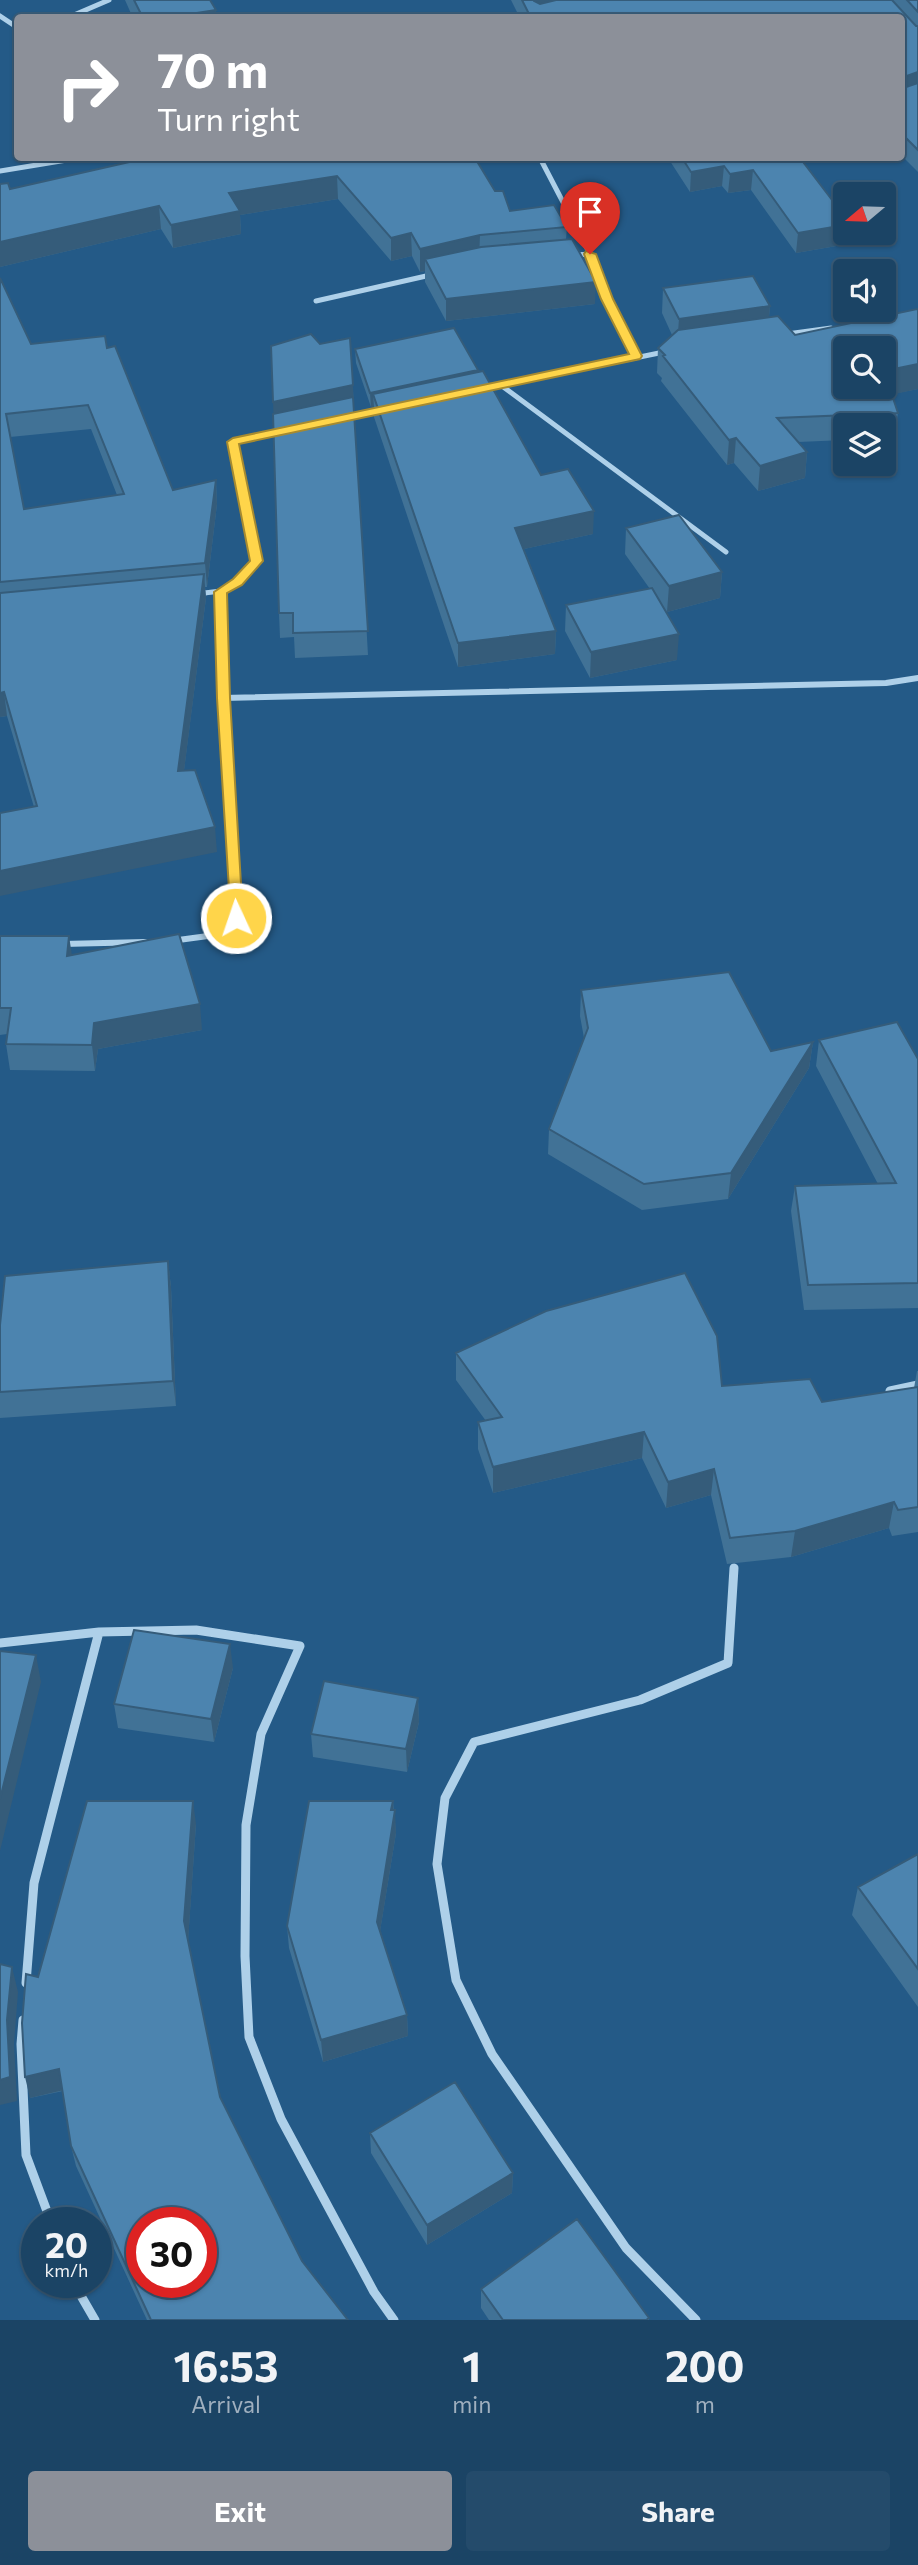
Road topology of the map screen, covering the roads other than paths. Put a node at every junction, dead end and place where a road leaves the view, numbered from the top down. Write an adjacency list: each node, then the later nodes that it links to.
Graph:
1 (109, 0): 2 (street)
2 (76, 14)
3 (61, 161): 5 (street)
4 (542, 161): 6 (street)
5 (0, 171)
6 (590, 254): 7 (street); 13 (street)
7 (563, 256)
8 (444, 272): 9 (street)
9 (316, 301)
10 (837, 327): 11 (street)
11 (784, 335)
12 (676, 350): 13 (street)
13 (636, 356): 14 (street)
14 (502, 386): 15 (street); 19 (street)
15 (475, 391)
16 (394, 408): 17 (street)
17 (340, 419)
18 (286, 430): 20 (street)
19 (726, 552)
20 (221, 592): 21 (street); 23 (street)
21 (193, 594)
22 (918, 678): 23 (street)
23 (223, 698): 25 (street)
24 (149, 942): 26 (street)
25 (163, 942)
26 (54, 945)
27 (918, 1385): 28 (street)
28 (890, 1391)
29 (734, 1568): 38 (street)
30 (100, 1632): 31 (street); 32 (street); 37 (street)
31 (0, 1643)
32 (26, 1990)
33 (24, 2004): 34 (street)
34 (45, 2207)
35 (83, 2298): 36 (street)
36 (95, 2320)
37 (394, 2320)
38 (696, 2320)

